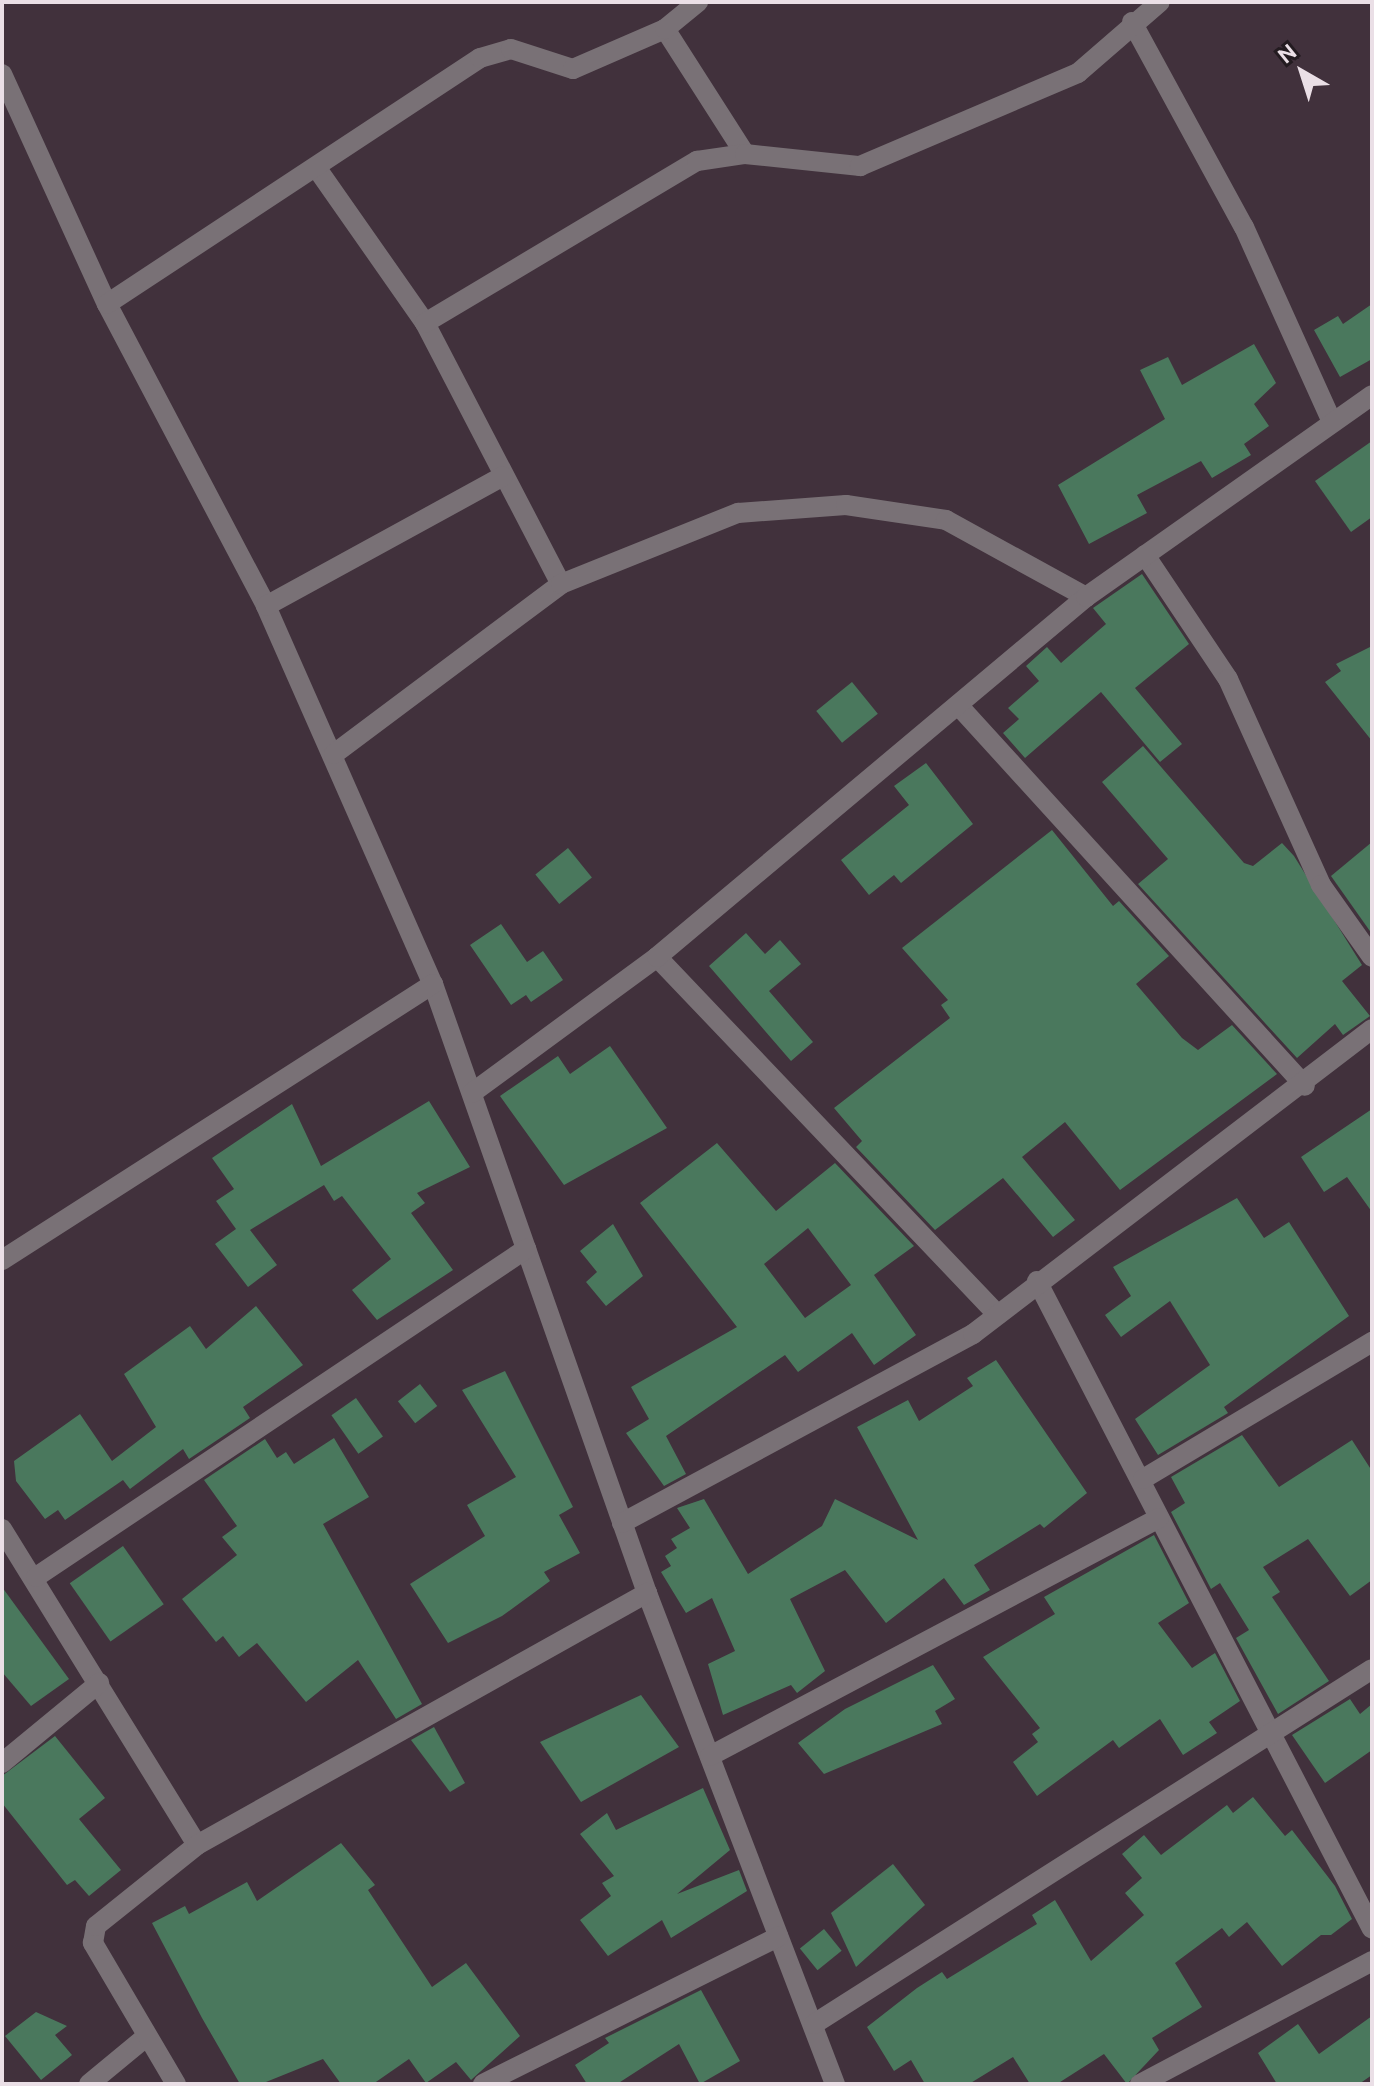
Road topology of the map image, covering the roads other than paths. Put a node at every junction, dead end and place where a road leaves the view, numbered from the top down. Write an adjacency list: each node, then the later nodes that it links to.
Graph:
1 (698, 2): 4 (street)
2 (1160, 2): 3 (street)
3 (1132, 22): 6 (street); 11 (street)
4 (665, 29): 6 (street); 7 (street)
5 (2, 74): 8 (street)
6 (745, 154): 9 (street)
7 (318, 170): 8 (street); 9 (street)
8 (107, 304): 16 (street)
9 (425, 323): 12 (street)
10 (1372, 395): 11 (street)
11 (1332, 422): 13 (street)
12 (503, 476): 14 (street); 16 (street)
13 (1145, 555): 15 (street); 20 (street)
14 (561, 584): 15 (street); 18 (street)
15 (1086, 597): 17 (street)
16 (266, 606): 18 (street)
17 (958, 705): 19 (street); 23 (street)
18 (334, 754): 21 (street)
19 (657, 957): 24 (street); 28 (street)
20 (1372, 957)
21 (433, 984): 24 (street); 26 (street)
22 (1372, 1029): 23 (street)
23 (1305, 1086): 27 (street)
24 (472, 1093): 25 (street)
25 (526, 1249): 32 (street); 34 (street)
26 (2, 1260)
27 (1037, 1281): 28 (street); 30 (street)
28 (998, 1315): 32 (street)
29 (1372, 1342): 30 (street)
30 (1143, 1479): 31 (street)
31 (1159, 1518): 38 (street); 39 (street)
32 (622, 1523): 35 (street)
33 (2, 1530): 34 (street)
34 (36, 1577): 37 (street)
35 (647, 1593): 39 (street); 41 (street)
36 (1372, 1669): 38 (street)
37 (99, 1683): 40 (street); 41 (street)
38 (1270, 1731): 42 (street); 45 (street)
39 (710, 1756): 43 (street)
40 (2, 1763)
41 (197, 1845): 46 (street)
42 (1372, 1929)
43 (778, 1937): 45 (street); 49 (street)
44 (1372, 1961): 51 (street)
45 (814, 2024): 50 (street)
46 (147, 2036): 47 (street); 48 (street)
47 (89, 2084)
48 (176, 2084)
49 (483, 2084)
50 (835, 2084)
51 (1140, 2084)

